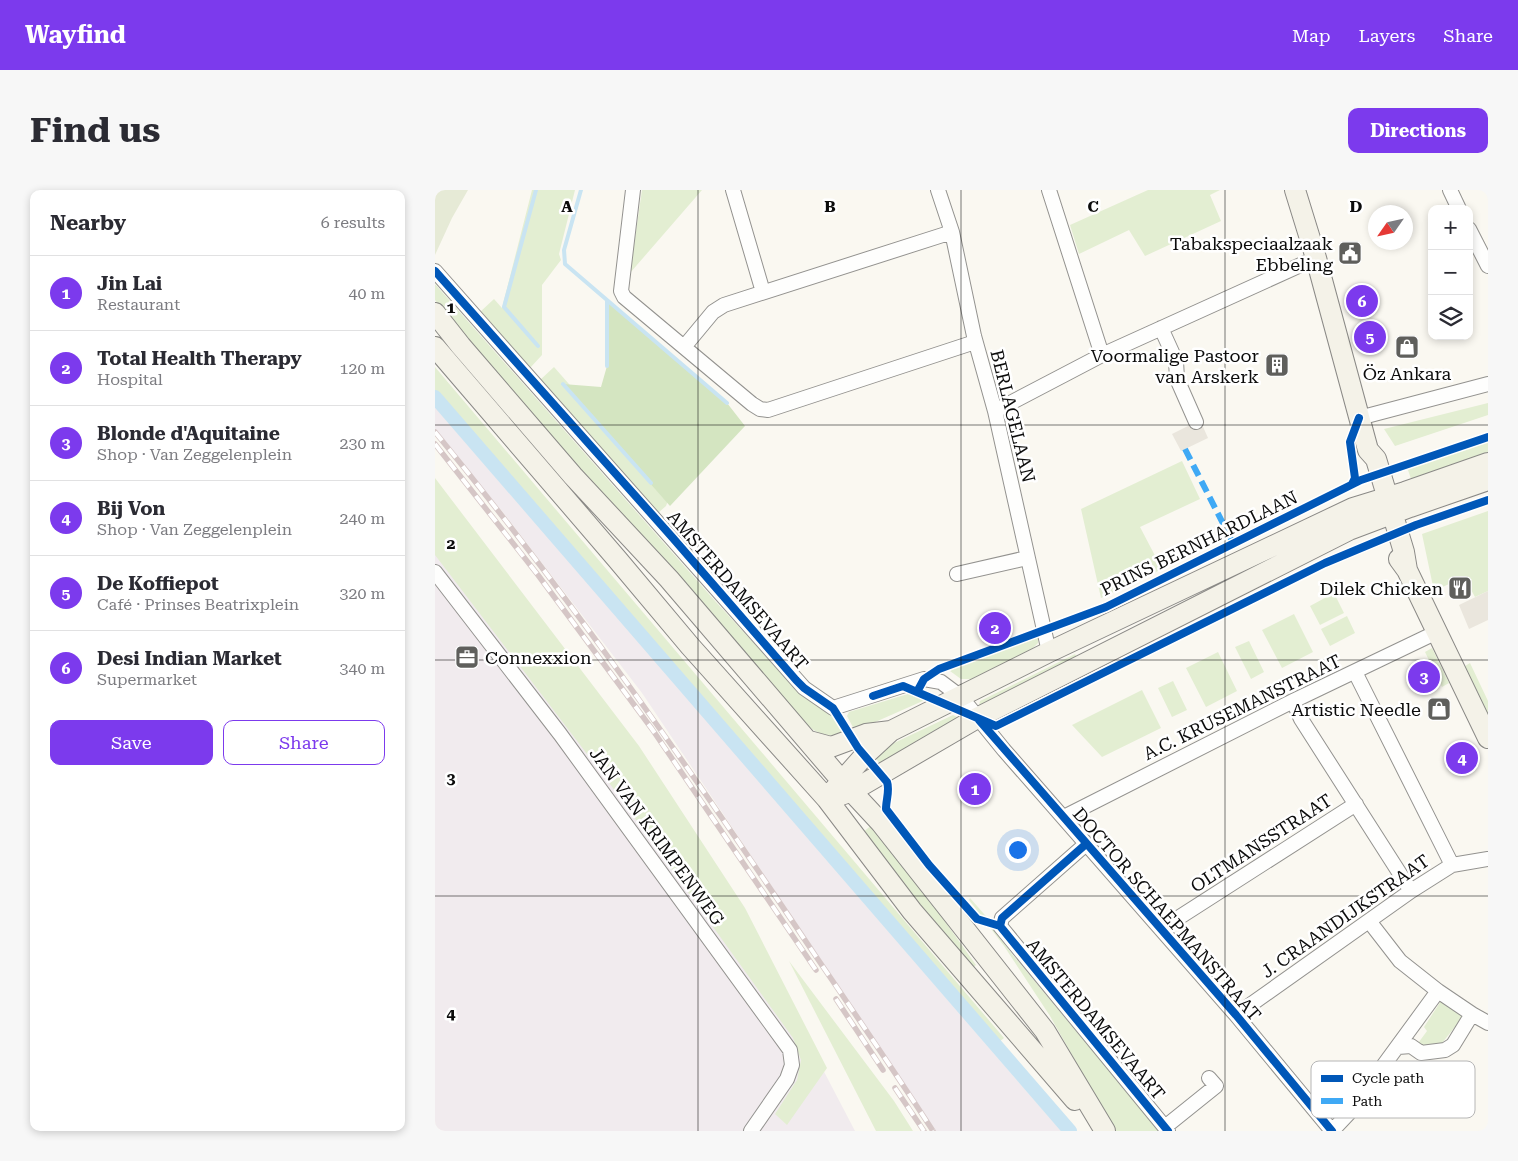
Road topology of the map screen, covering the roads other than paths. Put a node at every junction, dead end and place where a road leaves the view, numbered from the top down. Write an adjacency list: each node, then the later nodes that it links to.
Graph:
1 (633, 190): 18 (street)
2 (733, 190): 13 (street)
3 (938, 190): 8 (street, BERLAGELAAN)
4 (1049, 190): 19 (street)
5 (1295, 190): 10 (main road)
6 (1450, 190): 7 (street)
7 (1457, 205)
8 (952, 232): 13 (street); 16 (street, BERLAGELAAN)
9 (1473, 237): 11 (street)
10 (1316, 258): 15 (street); 22 (main road)
11 (1488, 266)
12 (435, 271): 34 (street, AMSTERDAMSEVAART)
13 (763, 292): 18 (street)
14 (435, 313): 39 (main road)
15 (1161, 328): 19 (street); 23 (street)
16 (975, 342): 18 (street); 21 (street, BERLAGELAAN)
17 (435, 347): 41 (main road)
18 (684, 347)
19 (1102, 356): 21 (street)
20 (1488, 384): 22 (street)
21 (995, 410): 28 (street, BERLAGELAAN)
22 (1359, 418): 24 (main road)
23 (1196, 422)
24 (1368, 450): 27 (main road); 27 (main road)
25 (1488, 463): 27 (main road, PRINS BERNHARDLAAN)
26 (1488, 480): 27 (main road, PRINS BERNHARDLAAN)
27 (1385, 508): 31 (main road); 32 (main road, PRINS BERNHARDLAAN); 36 (main road, PRINS BERNHARDLAAN)
28 (1027, 558): 30 (street); 32 (street, BERLAGELAAN)
29 (435, 572): 61 (street, JAN VAN KRIMPENWEG)
30 (957, 574)
31 (1437, 632): 33 (street, A.C. KRUSEMANSTRAAT); 38 (main road)
32 (1049, 652): 34 (main road, PRINS BERNHARDLAAN)
33 (1355, 672): 35 (street, A.C. KRUSEMANSTRAAT); 46 (street)
34 (961, 697): 36 (street, DOCTOR SCHAEPMANSTRAAT); 37 (main road, PRINS BERNHARDLAAN)
35 (1293, 701): 42 (street); 43 (street, A.C. KRUSEMANSTRAAT)
36 (977, 718): 40 (main road, PRINS BERNHARDLAAN); 43 (street, DOCTOR SCHAEPMANSTRAAT)
37 (891, 731): 39 (main road, PRINS BERNHARDLAAN); 40 (main road, PRINS BERNHARDLAAN)
38 (1488, 738)
39 (809, 741): 40 (main road)
40 (847, 785): 41 (main road, PRINS BERNHARDLAAN); 62 (main road)
41 (827, 799): 62 (main road)
42 (1356, 804): 47 (street); 49 (street, OLTMANSSTRAAT)
43 (1065, 817): 44 (street, DOCTOR SCHAEPMANSTRAAT)
44 (1085, 844): 49 (street, DOCTOR SCHAEPMANSTRAAT); 60 (street, AMSTERDAMSEVAART)
45 (1488, 859): 46 (street)
46 (1452, 865): 47 (street, J. CRAANDIJKSTRAAT)
47 (1411, 891): 48 (street, J. CRAANDIJKSTRAAT)
48 (1369, 921): 50 (street); 52 (street, J. CRAANDIJKSTRAAT)
49 (1161, 929): 52 (street, DOCTOR SCHAEPMANSTRAAT)
50 (1438, 991): 51 (street); 54 (street)
51 (1472, 1014): 53 (street); 54 (street)
52 (1236, 1015): 57 (street, DOCTOR SCHAEPMANSTRAAT)
53 (1488, 1023)
54 (1397, 1047): 55 (street)
55 (1387, 1061)
56 (1209, 1078): 60 (street)
57 (1311, 1106)
58 (1321, 1118): 63 (street, DOCTOR SCHAEPMANSTRAAT)
59 (1344, 1118): 63 (street)
60 (1167, 1129)
61 (751, 1131)
62 (1103, 1131)
63 (1332, 1131)

